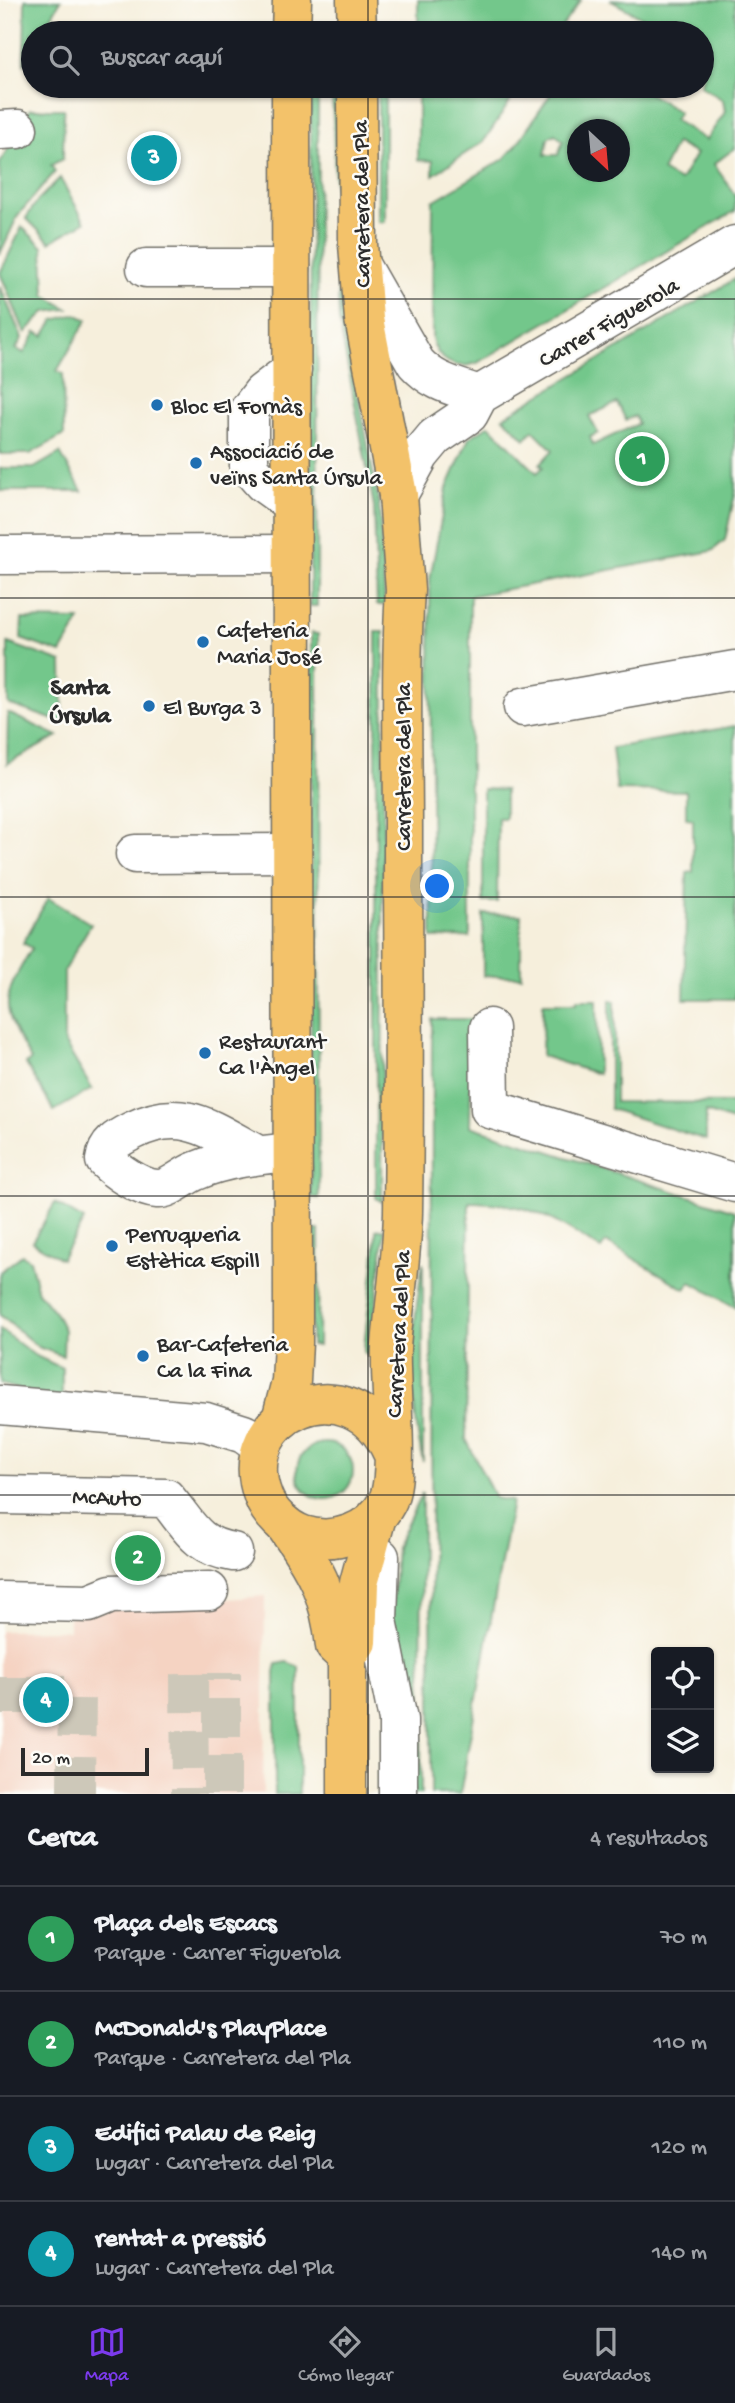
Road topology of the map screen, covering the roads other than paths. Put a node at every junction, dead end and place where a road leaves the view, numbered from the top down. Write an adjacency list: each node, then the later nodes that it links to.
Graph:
1 (292, 0): 3 (main road)
2 (356, 0): 4 (main road)
3 (291, 21)
4 (357, 21)
5 (291, 98): 10 (main road)
6 (357, 98): 8 (main road, Carretera del Pla)
7 (735, 245): 11 (street, Carrer Figuerola)
8 (359, 265): 11 (street); 12 (main road, Carretera del Pla)
9 (146, 268): 10 (street)
10 (291, 268): 13 (main road)
11 (479, 395): 12 (street, Carrer Figuerola)
12 (398, 495): 23 (main road, Carretera del Pla)
13 (291, 554): 14 (street); 17 (main road)
14 (0, 555)
15 (735, 670): 16 (street)
16 (523, 707)
17 (292, 853): 18 (street); 22 (main road)
18 (135, 854)
19 (489, 1028): 20 (street)
20 (735, 1183)
21 (0, 1405): 22 (street)
22 (271, 1433): 23 (main road, Carretera del Pla); 26 (main road)
23 (392, 1452): 25 (main road, Carretera del Pla)
24 (0, 1495): 27 (street, McAuto)
25 (382, 1509): 26 (main road); 30 (main road, Carretera del Pla); 32 (street)
26 (284, 1524): 30 (main road)
27 (233, 1552)
28 (209, 1591): 29 (street)
29 (0, 1601)
30 (348, 1657): 31 (main road)
31 (347, 1794)
32 (398, 1794)

